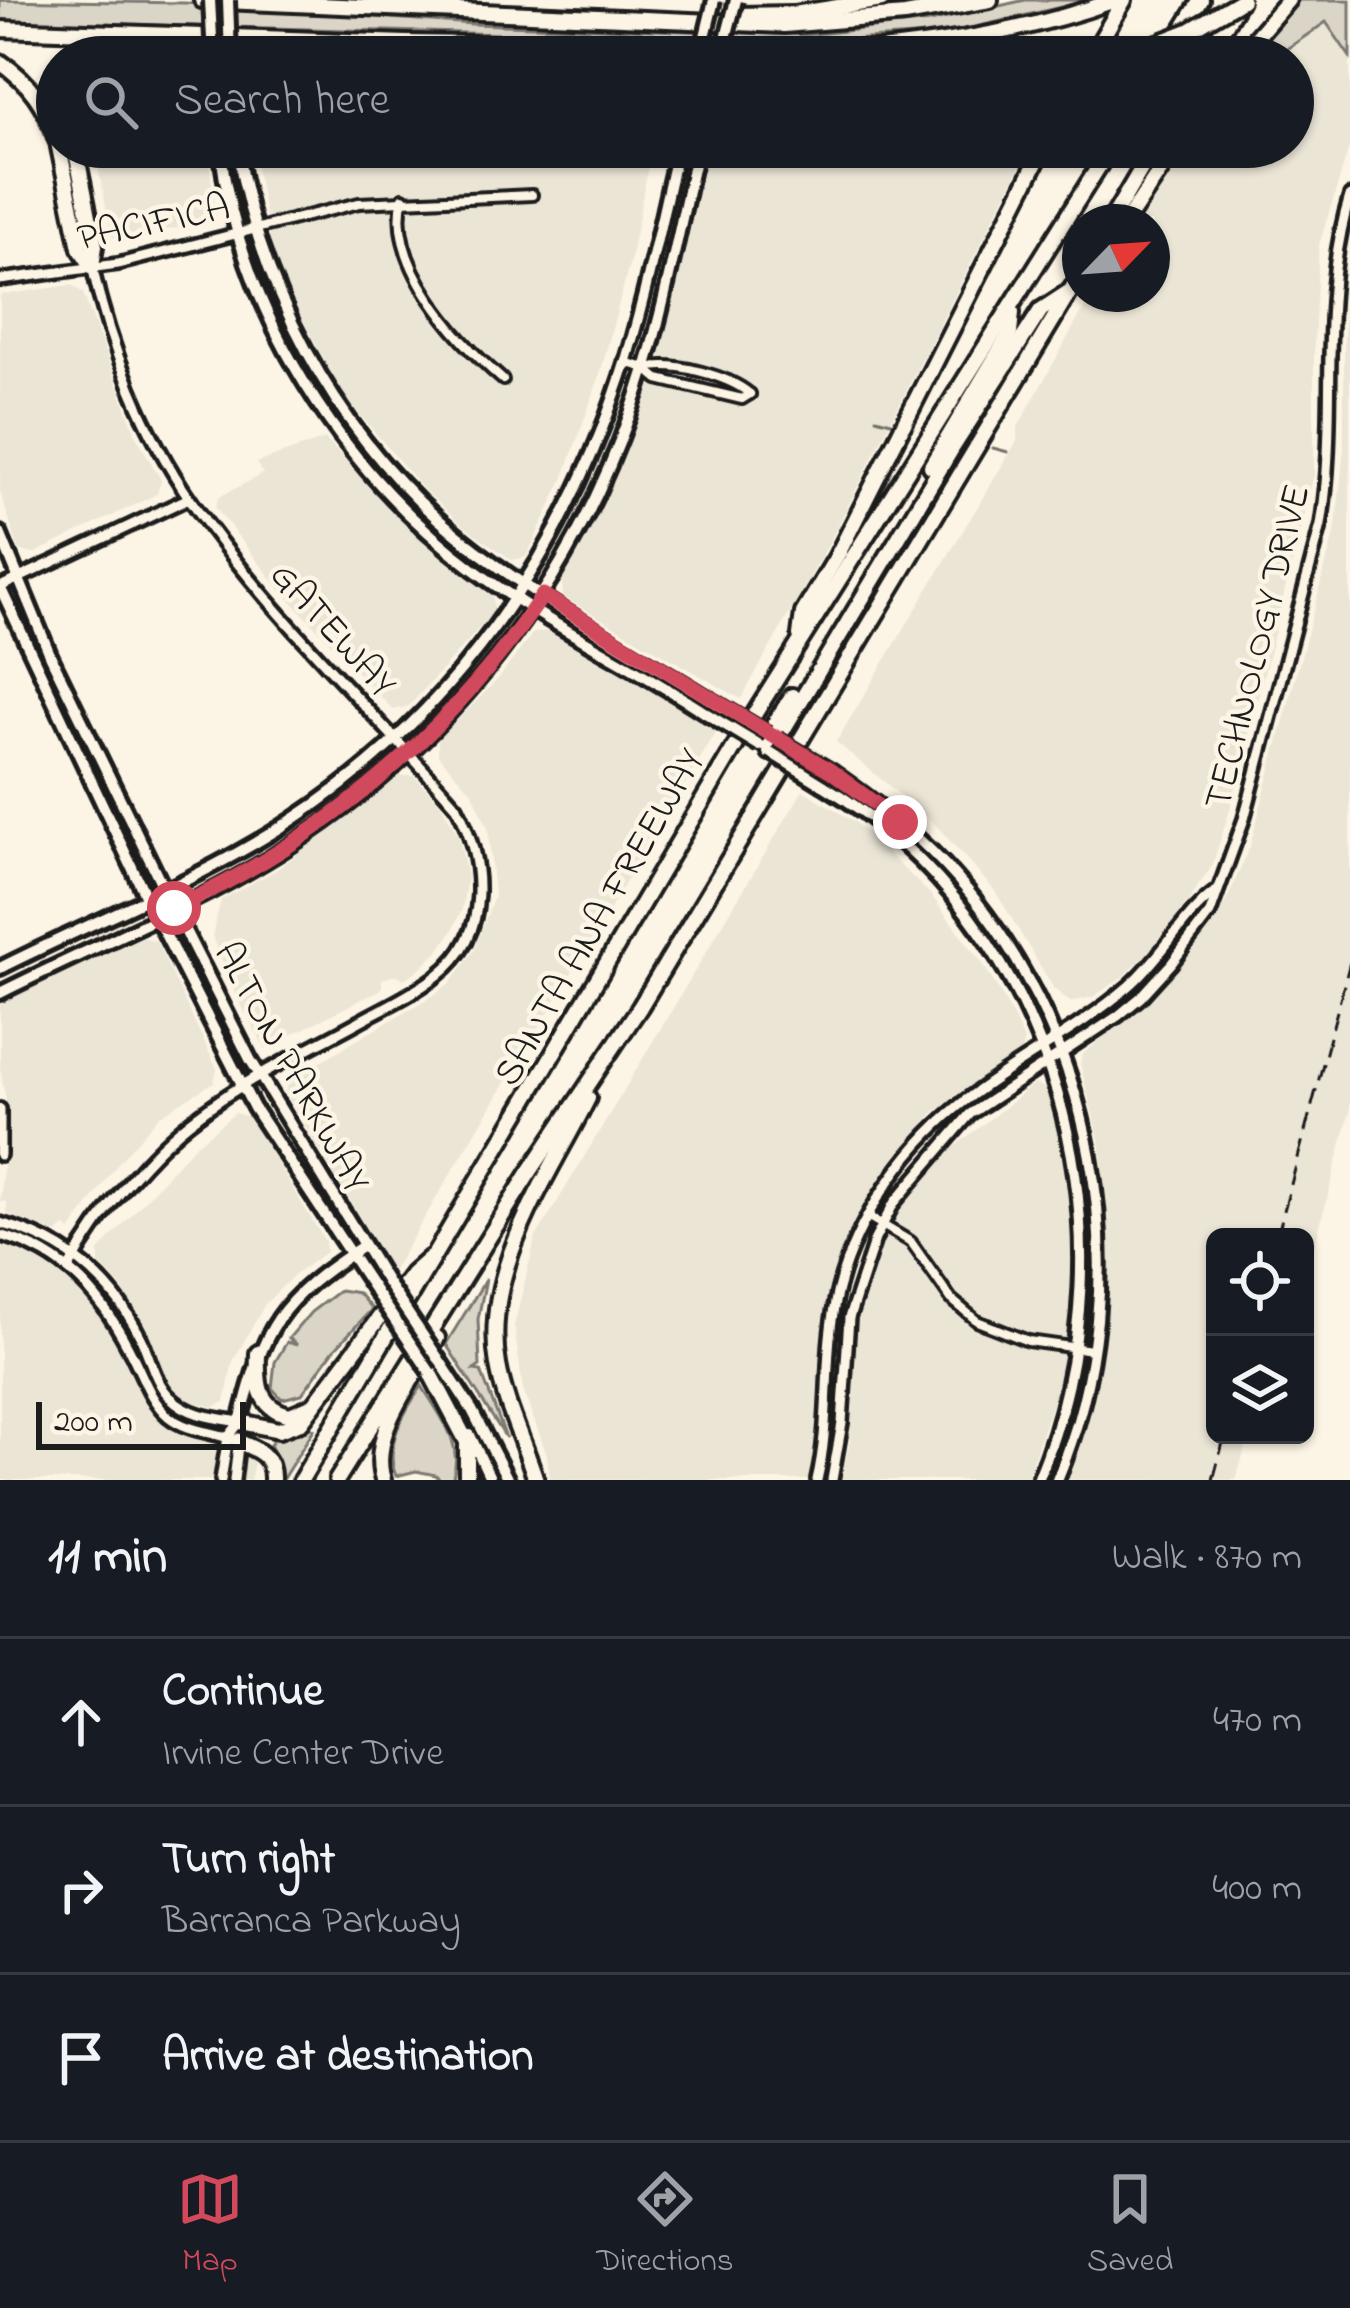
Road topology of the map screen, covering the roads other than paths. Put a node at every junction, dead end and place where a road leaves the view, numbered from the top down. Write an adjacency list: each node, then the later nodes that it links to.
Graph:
1 (206, 0): 11 (highway); 14 (main road, bridge)
2 (228, 0): 15 (main road, bridge)
3 (714, 0): 16 (main road, bridge)
4 (736, 0): 17 (main road, bridge)
5 (882, 0): 11 (highway)
6 (989, 0): 11 (highway)
7 (1119, 0): 18 (highway); 19 (highway)
8 (1202, 0): 21 (highway)
9 (1241, 0): 20 (highway, bridge); 22 (highway)
10 (1288, 0): 23 (highway)
11 (611, 17)
12 (0, 28): 13 (highway)
13 (183, 36)
14 (210, 36)
15 (229, 36)
16 (705, 36)
17 (727, 36)
18 (981, 36)
19 (1101, 36)
20 (1176, 36)
21 (1179, 36)
22 (1219, 36)
23 (1257, 36)
24 (0, 62): 25 (highway)
25 (36, 95)
26 (63, 168): 43 (highway)
27 (79, 168): 43 (highway)
28 (224, 168): 42 (main road)
29 (242, 168): 41 (main road)
30 (673, 168): 48 (main road)
31 (693, 168): 49 (main road)
32 (1033, 168): 60 (highway)
33 (1098, 168): 46 (highway, SANTA ANA FREEWAY)
34 (1142, 168): 39 (highway)
35 (1162, 168): 40 (highway)
36 (532, 195): 38 (street, PACIFICA)
37 (1350, 196): 65 (street, TECHNOLOGY DRIVE)
38 (403, 198): 41 (street, PACIFICA); 50 (street)
39 (1121, 204)
40 (1138, 204)
41 (255, 230): 42 (street, PACIFICA); 54 (main road)
42 (238, 232): 43 (street, PACIFICA); 57 (main road)
43 (92, 266): 44 (street, PACIFICA); 51 (street, GATEWAY)
44 (0, 280)
45 (1062, 298): 59 (highway)
46 (1012, 307): 59 (highway); 60 (highway, SANTA ANA FREEWAY)
47 (1062, 308): 71 (highway, SANTA ANA FREEWAY)
48 (625, 362): 49 (street); 54 (main road)
49 (645, 368): 49 (street); 56 (main road)
50 (503, 380)
51 (189, 498): 53 (street); 61 (street, GATEWAY)
52 (0, 532): 53 (main road, ALTON PARKWAY)
53 (17, 579): 55 (street); 64 (main road, ALTON PARKWAY)
54 (526, 584): 56 (main road); 57 (main road)
55 (0, 587): 66 (main road, ALTON PARKWAY)
56 (543, 595): 58 (main road); 62 (main road, bridge)
57 (517, 598): 58 (main road); 61 (main road)
58 (533, 609): 62 (main road, bridge); 63 (main road)
59 (837, 631): 62 (highway)
60 (799, 645): 86 (highway, SANTA ANA FREEWAY)
61 (396, 740): 63 (street, GATEWAY); 64 (main road)
62 (769, 743): 72 (main road, bridge); 73 (main road, bridge)
63 (410, 754): 67 (main road); 76 (street, GATEWAY)
64 (164, 889): 66 (main road); 67 (main road, ALTON PARKWAY)
65 (1215, 892): 72 (street, TECHNOLOGY DRIVE); 74 (street, TECHNOLOGY DRIVE)
66 (146, 897): 68 (main road, ALTON PARKWAY); 69 (main road)
67 (174, 908): 68 (main road); 76 (main road, ALTON PARKWAY)
68 (155, 917): 70 (main road); 77 (main road, ALTON PARKWAY)
69 (0, 968)
70 (0, 993)
71 (640, 1007): 80 (highway, SANTA ANA FREEWAY); 106 (highway)
72 (1056, 1039): 73 (street, TECHNOLOGY DRIVE); 74 (main road)
73 (1041, 1048): 75 (main road); 81 (street, TECHNOLOGY DRIVE)
74 (1062, 1054): 75 (street, TECHNOLOGY DRIVE); 91 (main road)
75 (1047, 1064): 83 (street, TECHNOLOGY DRIVE); 90 (main road)
76 (261, 1077): 77 (street, GATEWAY); 85 (main road, ALTON PARKWAY)
77 (242, 1088): 87 (main road, ALTON PARKWAY); 88 (street, GATEWAY)
78 (0, 1109): 79 (street)
79 (0, 1155)
80 (530, 1170): 101 (highway, SANTA ANA FREEWAY); 102 (highway)
81 (868, 1217): 83 (street); 107 (street, TECHNOLOGY DRIVE)
82 (0, 1223): 88 (street)
83 (881, 1224): 90 (street); 108 (street, TECHNOLOGY DRIVE)
84 (0, 1235): 89 (street)
85 (363, 1246): 87 (main road); 93 (main road, ALTON PARKWAY, bridge)
86 (439, 1251): 94 (highway); 100 (highway, SANTA ANA FREEWAY)
87 (351, 1254): 92 (main road); 93 (main road, ALTON PARKWAY, bridge)
88 (75, 1257): 89 (street, GATEWAY); 95 (street)
89 (68, 1269): 96 (street)
90 (1075, 1347): 91 (street); 109 (main road)
91 (1092, 1350): 110 (main road)
92 (258, 1353): 94 (highway); 95 (main road)
93 (434, 1365): 103 (highway); 104 (main road, ALTON PARKWAY); 105 (main road, ALTON PARKWAY)
94 (315, 1403): 95 (highway)
95 (240, 1422): 96 (street)
96 (233, 1439): 97 (street); 98 (street); 99 (highway)
97 (221, 1480)
98 (234, 1480)
99 (272, 1480)
100 (301, 1480)
101 (337, 1480)
102 (383, 1480)
103 (467, 1480)
104 (491, 1480)
105 (508, 1480)
106 (536, 1480)
107 (817, 1480)
108 (832, 1480)
109 (1038, 1480)
110 (1057, 1480)

